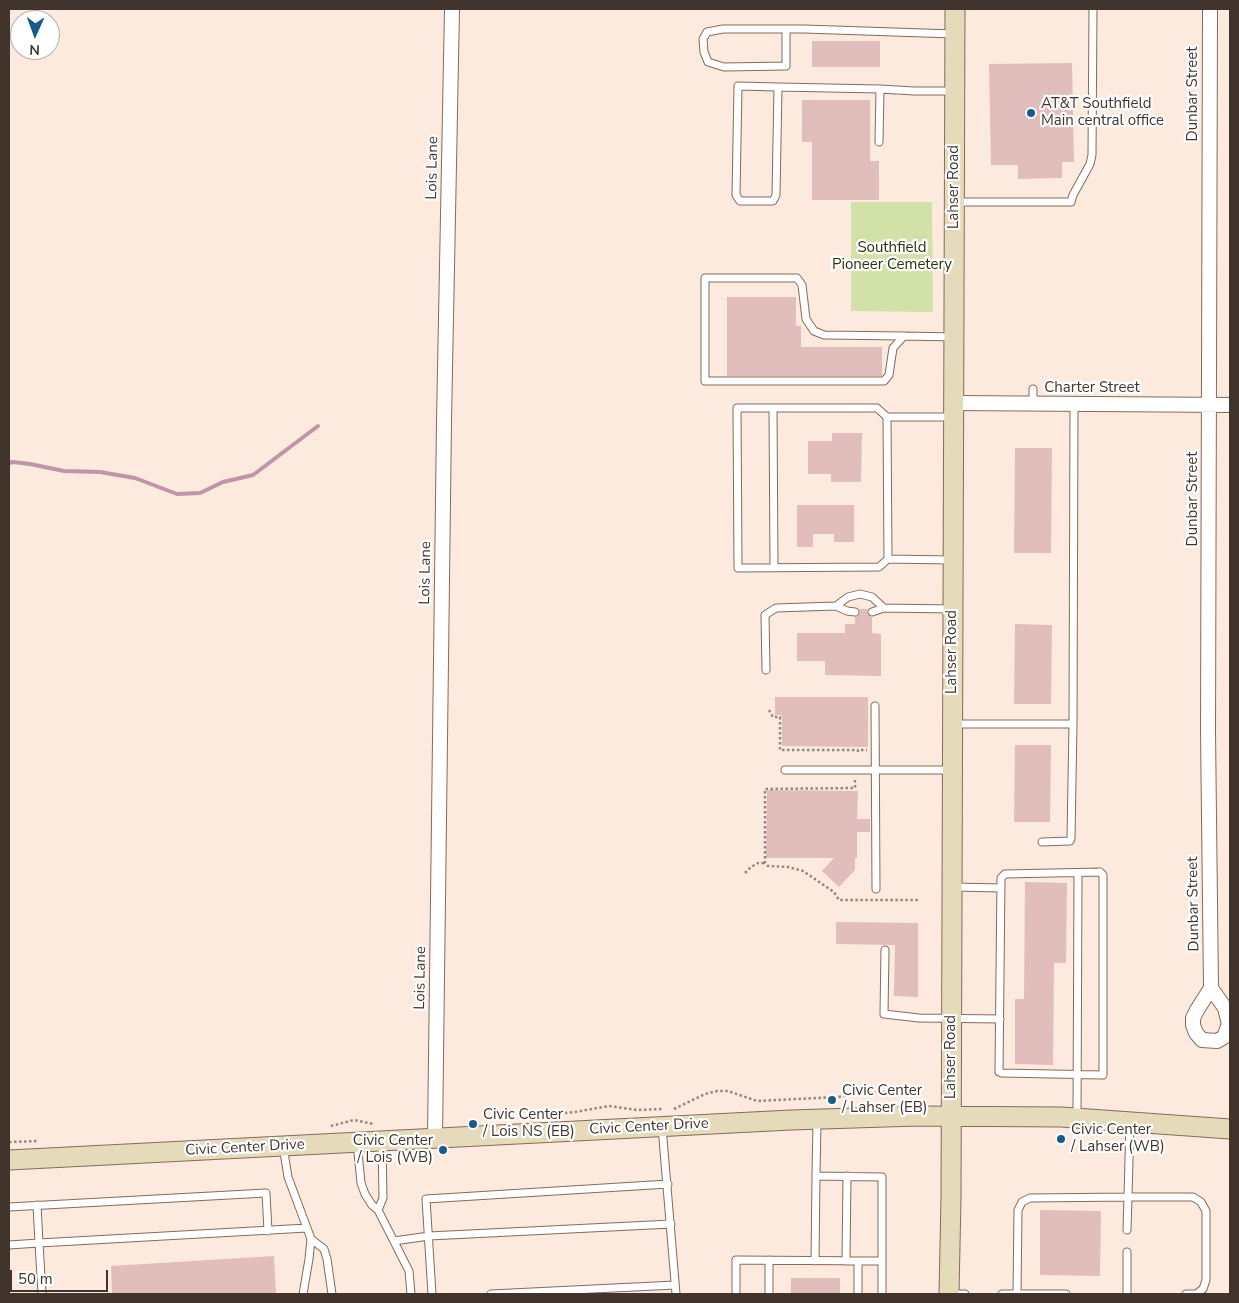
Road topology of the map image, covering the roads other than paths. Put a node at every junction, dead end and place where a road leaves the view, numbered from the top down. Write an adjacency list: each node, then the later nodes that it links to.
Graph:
1 (452, 9): 53 (street, Lois Lane)
2 (955, 9): 6 (main road, Lahser Road)
3 (1093, 9): 11 (lane)
4 (1210, 9): 17 (street, Dunbar Street)
5 (786, 29): 5 (lane); 6 (lane)
6 (954, 34): 9 (main road, Lahser Road)
7 (778, 87): 7 (lane); 8 (lane)
8 (880, 89): 9 (lane); 10 (lane)
9 (954, 91): 11 (main road, Lahser Road)
10 (879, 142)
11 (955, 202): 13 (main road, Lahser Road)
12 (904, 336): 12 (lane); 13 (lane)
13 (954, 337): 20 (main road, Lahser Road)
14 (1033, 389): 15 (lane)
15 (1033, 404): 16 (street, Charter Street); 20 (street, Charter Street)
16 (1074, 404): 17 (street, Charter Street); 33 (lane)
17 (1209, 405): 18 (street, Charter Street); 43 (street, Dunbar Street)
18 (1230, 405)
19 (773, 408): 21 (lane); 24 (lane); 24 (lane)
20 (954, 410): 21 (lane); 23 (main road, Lahser Road)
21 (887, 417): 22 (lane)
22 (888, 559): 23 (lane); 24 (lane)
23 (952, 560): 27 (main road, Lahser Road)
24 (774, 567)
25 (836, 606): 26 (lane); 28 (lane); 30 (lane)
26 (884, 608): 27 (lane); 29 (lane)
27 (952, 609): 32 (main road, Lahser Road)
28 (855, 612)
29 (872, 612)
30 (766, 670)
31 (875, 706): 35 (lane)
32 (952, 724): 33 (lane); 36 (main road, Lahser Road)
33 (1073, 724): 37 (lane)
34 (785, 770): 35 (lane)
35 (876, 770): 36 (lane); 41 (lane)
36 (952, 770): 39 (main road, Lahser Road)
37 (1042, 842)
38 (1078, 873): 40 (lane); 46 (lane); 46 (lane)
39 (952, 887): 40 (lane); 44 (main road, Lahser Road)
40 (1001, 888): 45 (lane)
41 (876, 889)
42 (885, 950): 44 (lane)
43 (1211, 988)
44 (952, 1019): 45 (lane); 47 (main road, Lahser Road)
45 (1000, 1019): 46 (lane)
46 (1078, 1075): 48 (lane)
47 (951, 1116): 48 (main road, Civic Center Drive); 49 (main road, Civic Center Drive); 92 (main road, Lahser Road)
48 (1077, 1118): 50 (main road, Civic Center Drive)
49 (817, 1119): 51 (main road, Civic Center Drive); 58 (lane)
50 (1130, 1122): 52 (main road, Civic Center Drive); 61 (lane)
51 (662, 1127): 53 (main road, Civic Center Drive); 60 (lane)
52 (1230, 1129)
53 (435, 1137): 54 (main road, Civic Center Drive)
54 (382, 1140): 55 (main road, Civic Center Drive); 64 (lane)
55 (357, 1142): 56 (main road, Civic Center Drive); 64 (lane)
56 (283, 1146): 57 (main road, Civic Center Drive); 66 (lane)
57 (9, 1160)
58 (816, 1176): 59 (lane); 76 (lane)
59 (848, 1176): 77 (lane); 79 (lane)
60 (668, 1184): 65 (lane); 69 (lane)
61 (1128, 1197): 67 (lane); 95 (lane); 98 (lane)
62 (37, 1206): 63 (lane); 68 (lane); 72 (lane)
63 (9, 1207)
64 (378, 1210): 71 (lane)
65 (671, 1224): 69 (lane); 80 (lane)
66 (307, 1228): 68 (lane); 70 (lane)
67 (1128, 1230)
68 (268, 1231): 72 (lane)
69 (429, 1236): 71 (lane); 85 (lane)
70 (311, 1240): 82 (lane); 83 (lane)
71 (394, 1241): 84 (lane)
72 (40, 1243): 73 (lane); 81 (lane)
73 (9, 1245)
74 (1127, 1252): 97 (lane)
75 (769, 1260): 76 (lane); 88 (lane); 89 (lane)
76 (815, 1261): 77 (lane)
77 (846, 1261): 78 (lane)
78 (858, 1261): 79 (lane); 90 (lane)
79 (882, 1261): 91 (lane)
80 (675, 1285): 86 (lane); 87 (lane)
81 (42, 1294)
82 (303, 1294)
83 (332, 1294)
84 (410, 1294)
85 (432, 1294)
86 (491, 1294)
87 (676, 1294)
88 (736, 1294)
89 (769, 1294)
90 (858, 1294)
91 (882, 1294)
92 (949, 1294): 93 (lane)
93 (965, 1294)
94 (1002, 1294): 95 (lane)
95 (1017, 1294): 96 (lane)
96 (1066, 1294)
97 (1127, 1294)
98 (1186, 1294)

